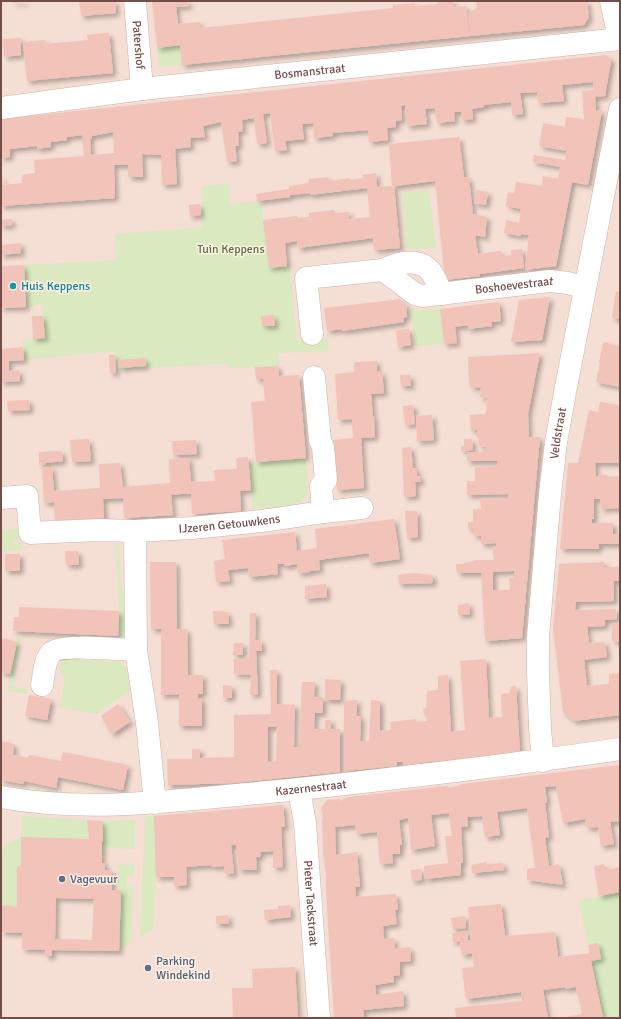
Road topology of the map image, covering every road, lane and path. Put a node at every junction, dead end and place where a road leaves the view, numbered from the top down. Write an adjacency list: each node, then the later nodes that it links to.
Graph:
1 (135, 1): 4 (street, Patershof)
2 (611, 1): 3 (street)
3 (620, 38): 4 (street, Bosmanstraat)
4 (142, 89): 5 (street, Bosmanstraat)
5 (1, 108)
6 (620, 109): 8 (street, Veldstraat)
7 (383, 270): 9 (street, Boshoevestraat); 9 (street); 10 (street)
8 (585, 288): 9 (street, Boshoevestraat); 19 (street, Veldstraat)
9 (442, 294)
10 (312, 334)
11 (314, 378): 14 (street)
12 (1, 498): 15 (street, IJzeren Getouwkens)
13 (362, 508): 14 (street, IJzeren Getouwkens)
14 (322, 512): 15 (street, IJzeren Getouwkens)
15 (135, 530): 16 (street)
16 (136, 650): 17 (street); 22 (street)
17 (42, 685)
18 (620, 749): 19 (street, Kazernestraat)
19 (543, 761): 20 (street, Kazernestraat)
20 (299, 790): 22 (street, Kazernestraat); 23 (street, Pieter Tackstraat)
21 (1, 796): 22 (street, Kazernestraat)
22 (155, 803)
23 (319, 1018)

